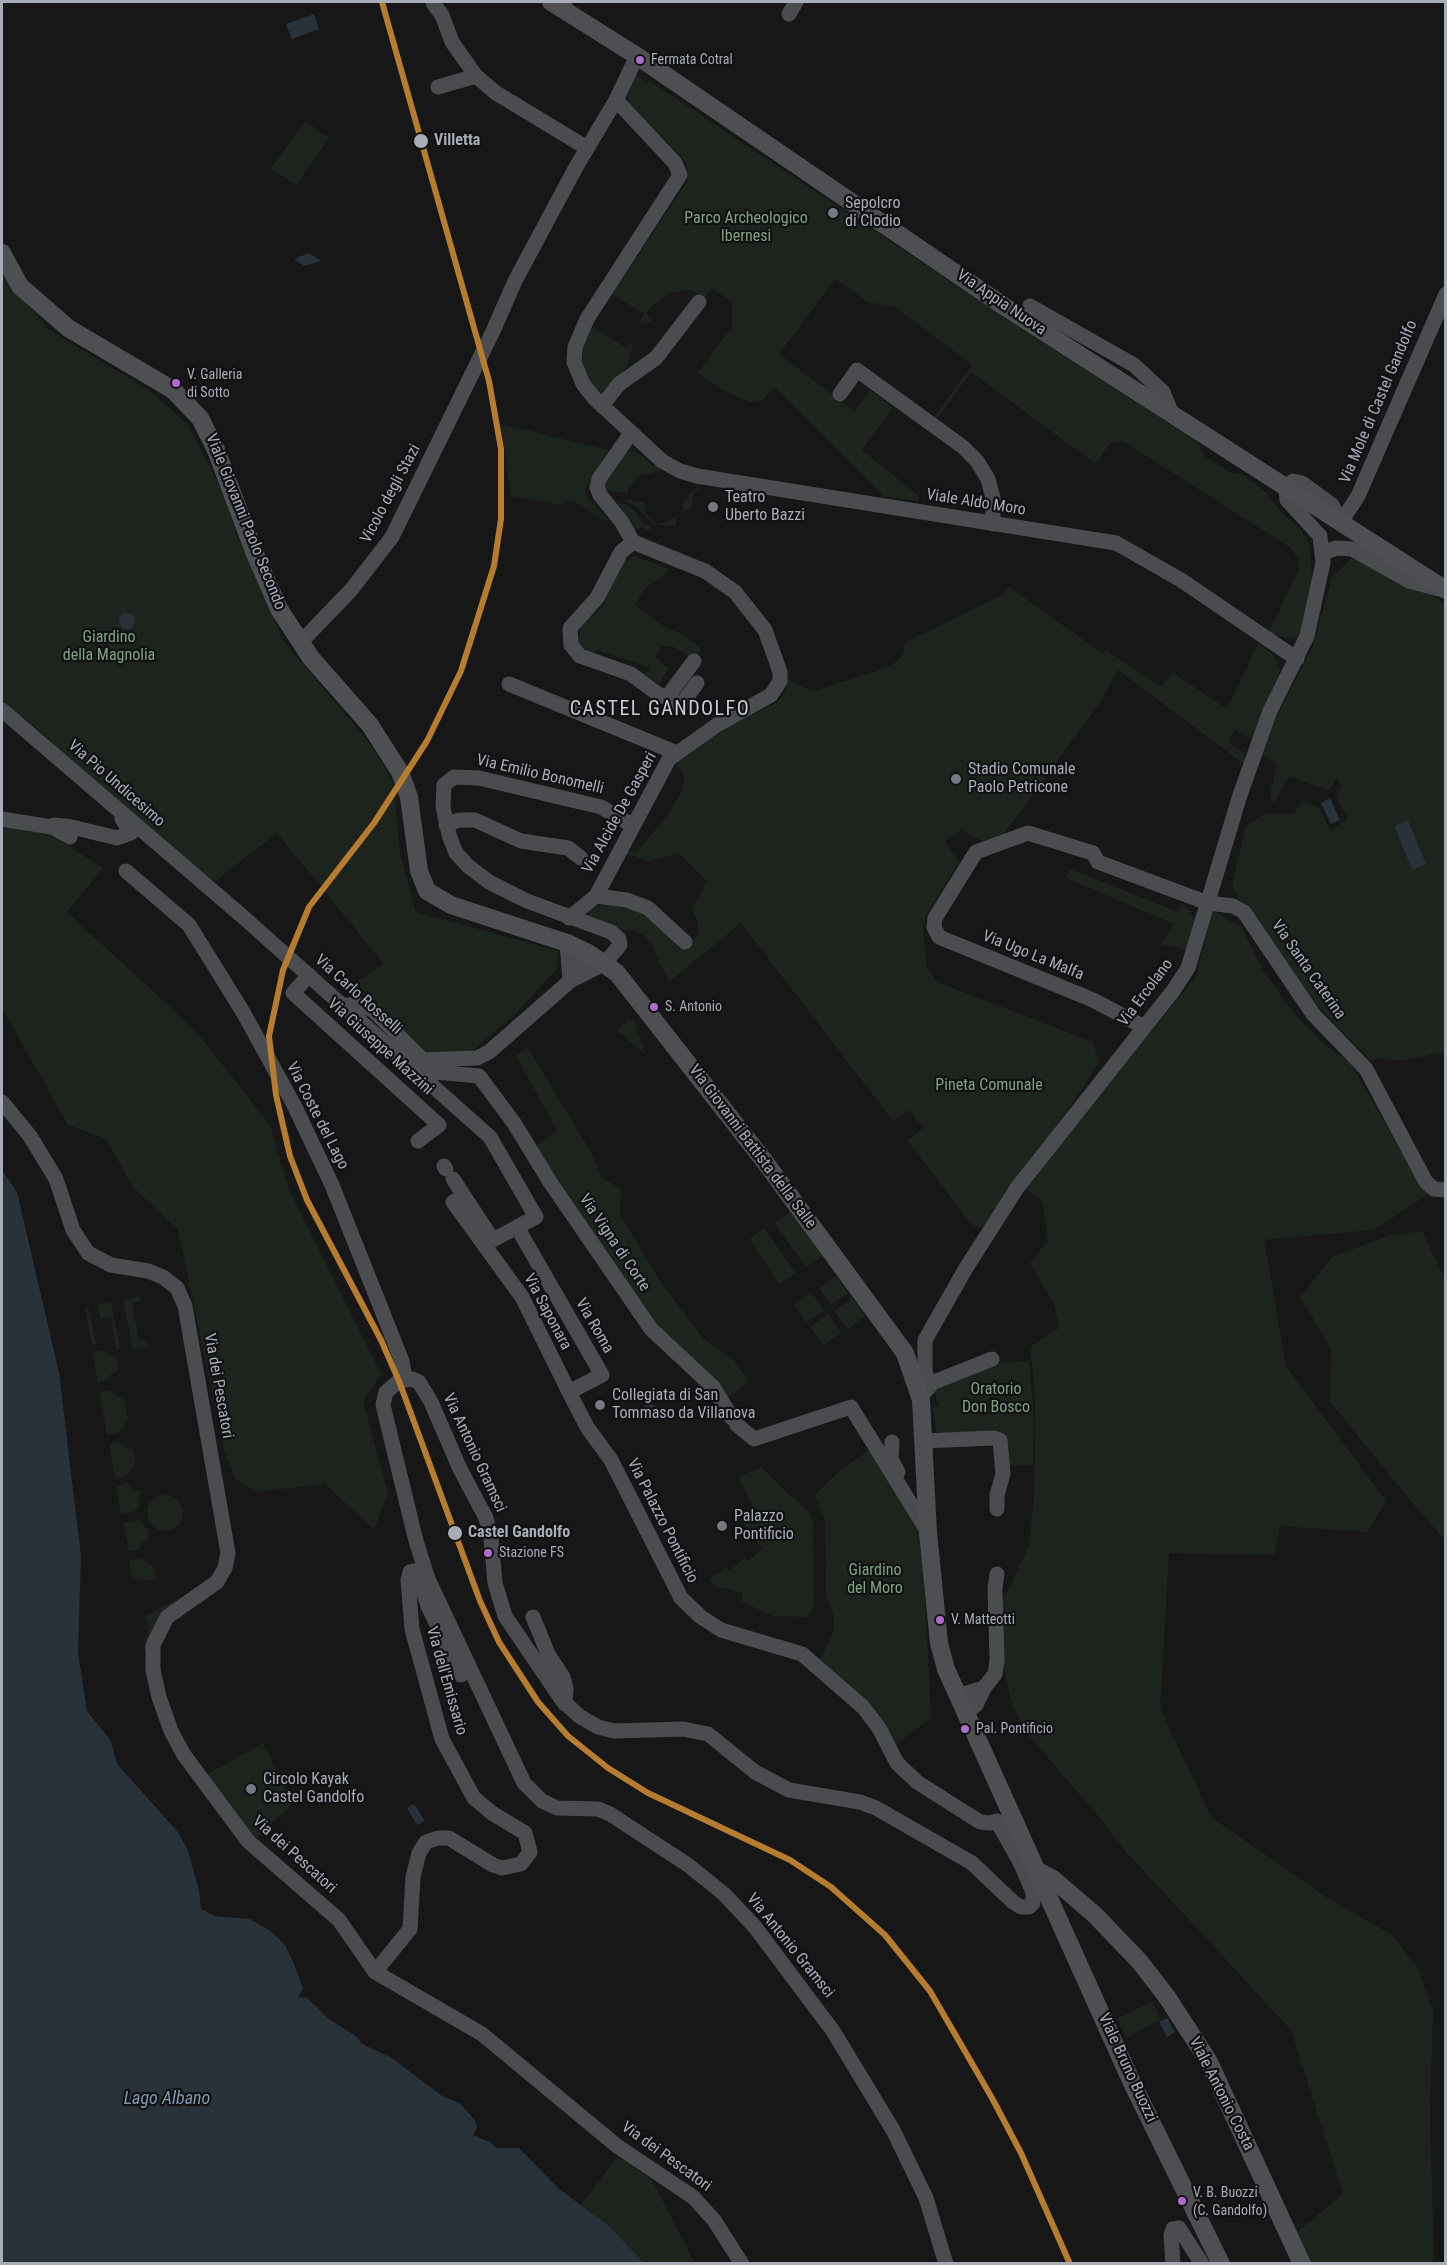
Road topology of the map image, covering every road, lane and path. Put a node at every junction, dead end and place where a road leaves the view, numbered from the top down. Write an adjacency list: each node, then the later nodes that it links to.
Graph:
1 (433, 3): 4 (street)
2 (556, 3): 3 (main road, Via Appia Nuova)
3 (637, 56): 6 (street); 14 (main road, Via Appia Nuova)
4 (476, 76): 5 (street); 7 (street)
5 (438, 87)
6 (616, 100): 7 (street); 13 (street, Viale Aldo Moro)
7 (587, 148): 22 (street, Vicolo degli Stazi)
8 (2, 253): 22 (main road, Viale Giovanni Paolo Secondo)
9 (1446, 294): 17 (street, Via Mole di Castel Gandolfo)
10 (699, 302): 13 (street)
11 (1030, 306): 14 (street)
12 (840, 394): 18 (street)
13 (602, 406): 15 (street, Viale Aldo Moro)
14 (1172, 414): 16 (main road, Via Appia Nuova)
15 (631, 433): 18 (street, Viale Aldo Moro); 19 (street)
16 (1286, 486): 17 (main road, Via Appia Nuova); 20 (street)
17 (1341, 522): 21 (main road, Via Appia Nuova)
18 (993, 524): 23 (street, Viale Aldo Moro)
19 (633, 542): 27 (street); 29 (street, Via Alcide De Gasperi)
20 (1324, 558): 21 (street); 23 (street, Via Ercolano)
21 (1445, 590)
22 (300, 643): 44 (main road, Viale Giovanni Paolo Secondo)
23 (1297, 659): 39 (street, Via Ercolano)
24 (694, 661): 27 (street)
25 (697, 682): 27 (street)
26 (509, 684): 29 (street)
27 (668, 696)
28 (2, 710): 30 (street, Via Pio Undicesimo)
29 (676, 753): 33 (street, Via Alcide De Gasperi)
30 (117, 808): 34 (street); 41 (street, Via Pio Undicesimo)
31 (2, 819): 34 (street)
32 (446, 825): 33 (street, Via Emilio Bonomelli); 36 (street); 42 (street, Via Emilio Bonomelli)
33 (632, 825): 38 (street, Via Alcide De Gasperi)
34 (52, 827): 35 (street)
35 (70, 837)
36 (581, 858)
37 (126, 871): 59 (street, Via Coste del Lago)
38 (596, 896): 42 (street, Via Alcide De Gasperi); 43 (street)
39 (1208, 903): 40 (street, Via Santa Caterina); 50 (street, Via Ercolano); 55 (street, Via Santa Caterina)
40 (944, 906): 50 (street, Via Ugo La Malfa)
41 (242, 916): 47 (street, Via Carlo Rosselli)
42 (569, 918): 46 (street)
43 (684, 942)
44 (567, 944): 45 (main road, Viale Giovanni Paolo Secondo); 48 (street)
45 (588, 953): 46 (main road, Via Giovanni Battista della Salle); 48 (street)
46 (605, 963): 48 (street); 60 (main road, Via Giovanni Battista della Salle)
47 (309, 975): 49 (street, Via Carlo Rosselli); 53 (street, Via Giuseppe Mazzini)
48 (570, 981): 51 (street)
49 (343, 1005): 51 (street); 57 (street, Via Carlo Rosselli)
50 (1144, 1027): 60 (street, Via Ercolano)
51 (422, 1060): 64 (street, Via Vigna di Corte)
52 (2, 1102): 78 (street, Via dei Pescatori)
53 (418, 1141)
54 (448, 1171): 56 (street)
55 (1446, 1190)
56 (464, 1196): 57 (street); 61 (street, Via Saponara)
57 (517, 1227): 61 (street, Via Roma)
58 (992, 1359): 60 (street)
59 (405, 1378): 70 (street, Via Antonio Gramsci); 72 (street, Via Antonio Gramsci)
60 (925, 1391): 62 (main road, Via Giovanni Battista della Salle)
61 (569, 1392): 74 (street, Via Palazzo Pontificio)
62 (923, 1441): 65 (street); 66 (main road, Via Giovanni Battista della Salle)
63 (892, 1442): 64 (street)
64 (901, 1491): 66 (street)
65 (997, 1509)
66 (928, 1532): 68 (main road, Via Giovanni Battista della Salle)
67 (998, 1574): 71 (street)
68 (935, 1603): 71 (main road, Viale Bruno Buozzi)
69 (533, 1617): 72 (street)
70 (476, 1685): 78 (street, Via dell'Emissario); 80 (street, Via Antonio Gramsci)
71 (976, 1692): 73 (main road, Viale Bruno Buozzi)
72 (565, 1704): 74 (street, Via Antonio Gramsci)
73 (1006, 1804): 74 (street); 75 (main road, Viale Bruno Buozzi)
74 (998, 1821)
75 (1036, 1870): 76 (main road, Viale Antonio Costa); 77 (main road, Viale Bruno Buozzi)
76 (1075, 1898): 77 (main road); 84 (main road, Viale Antonio Costa)
77 (1053, 1908): 83 (main road, Viale Bruno Buozzi)
78 (375, 1972): 79 (street, Via dei Pescatori)
79 (742, 2264)
80 (946, 2264)
81 (1173, 2264): 82 (street)
82 (1202, 2264)
83 (1221, 2264)
84 (1302, 2264)

